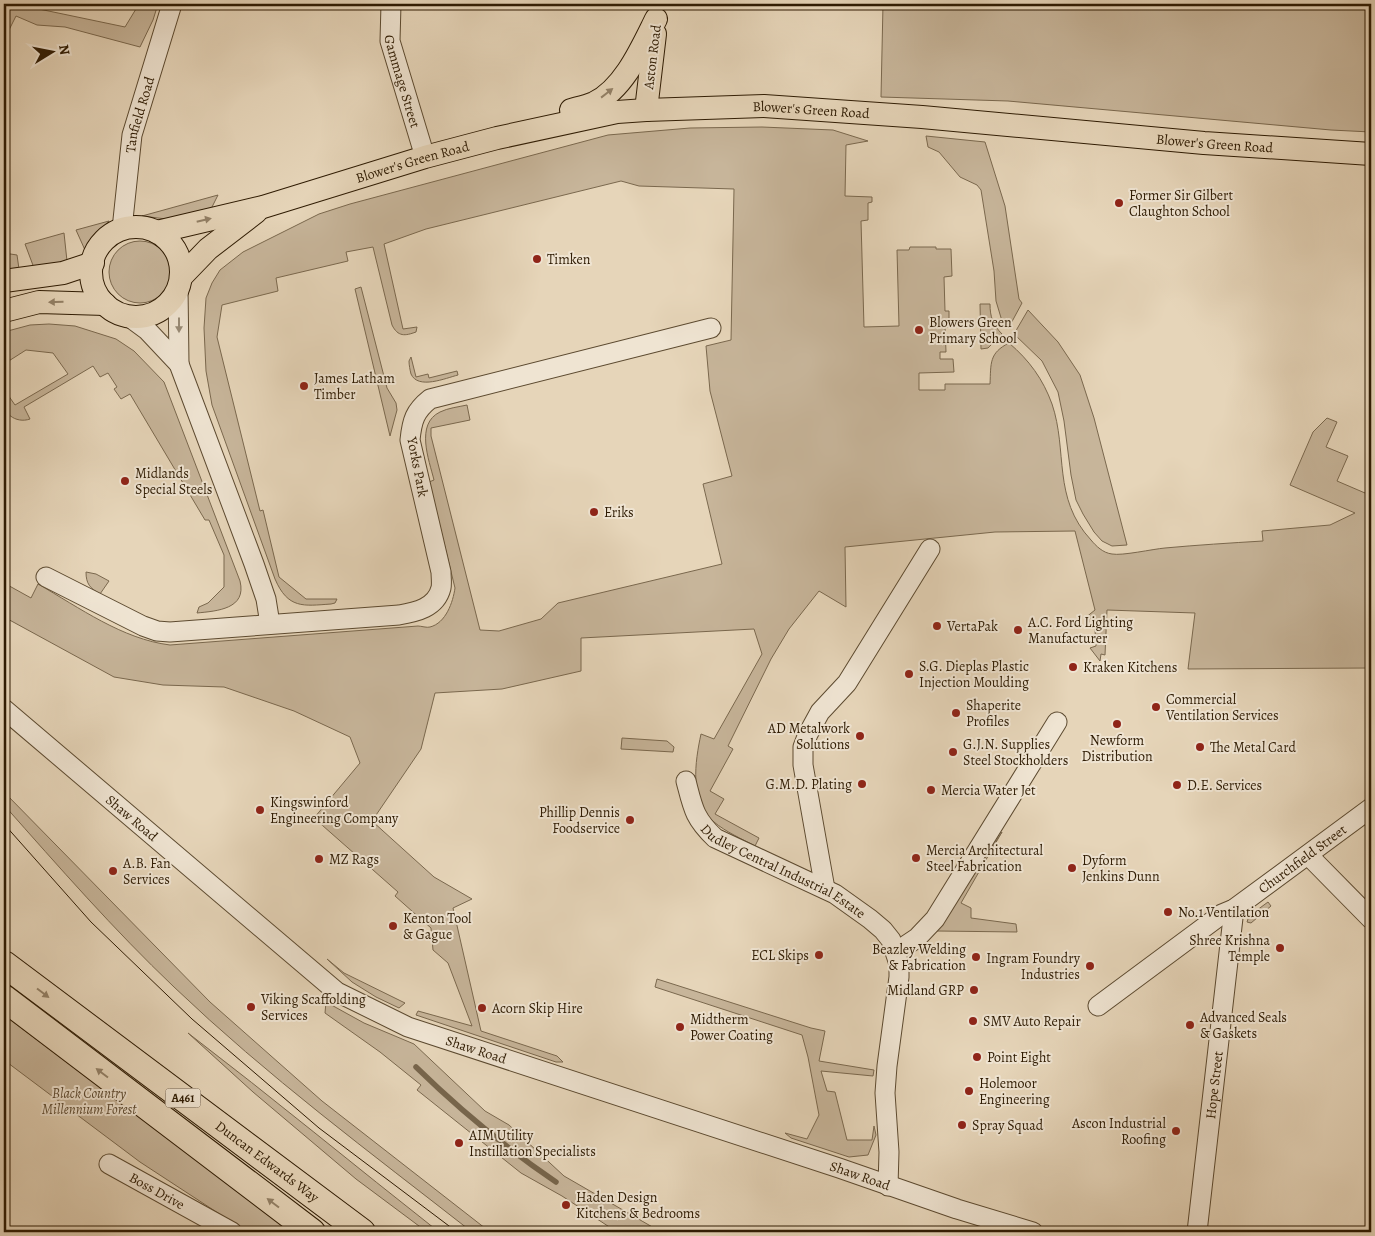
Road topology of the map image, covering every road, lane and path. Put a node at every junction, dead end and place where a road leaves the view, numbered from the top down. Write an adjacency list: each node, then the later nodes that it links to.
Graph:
1 (172, 4): 9 (street, Tanfield Road)
2 (391, 4): 7 (street, Gammage Street)
3 (657, 11): 4 (main road, Aston Road); 5 (main road, one-way to 3)
4 (646, 110): 5 (main road, Blower's Green Road); 6 (main road, Blower's Green Road)
5 (497, 138): 7 (main road, Blower's Green Road)
6 (1371, 154)
7 (425, 157): 8 (main road, Blower's Green Road)
8 (263, 207): 10 (main road, Blower's Green Road, one-way to 8); 13 (main road, Blower's Green Road)
9 (122, 229): 10 (main road, Blower's Green Road); 11 (main road)
10 (157, 232): 13 (main road)
11 (93, 263): 12 (main road); 14 (main road)
12 (4, 281)
13 (180, 281): 16 (main road, Blower's Green Road); 18 (street, one-way to 18)
14 (105, 304): 15 (main road, one-way to 15); 16 (main road)
15 (4, 311)
16 (128, 316): 18 (street)
17 (711, 328): 21 (street, Yorks Park)
18 (179, 364): 21 (street)
19 (930, 549): 27 (street)
20 (46, 577): 21 (street, Yorks Park)
21 (270, 624)
22 (4, 709): 35 (street, Shaw Road)
23 (1057, 722): 30 (street)
24 (686, 780): 27 (street, Dudley Central Industrial Estate)
25 (1371, 808): 26 (street, Churchfield Street)
26 (1308, 855): 28 (street, Churchfield Street); 29 (street)
27 (825, 890): 30 (street, Dudley Central Industrial Estate)
28 (1234, 909): 33 (street, Churchfield Street); 40 (street, Hope Street)
29 (1371, 919)
30 (896, 952): 35 (street, Dudley Central Industrial Estate)
31 (4, 964): 38 (highway, Duncan Edwards Way / A461, one-way to 38)
32 (4, 998): 37 (highway, A461, one-way to 32)
33 (1098, 1006)
34 (110, 1164): 36 (street, Boss Drive)
35 (888, 1186): 39 (street, Shaw Road)
36 (232, 1232)
37 (312, 1232)
38 (362, 1232)
39 (1033, 1232)
40 (1197, 1232)

